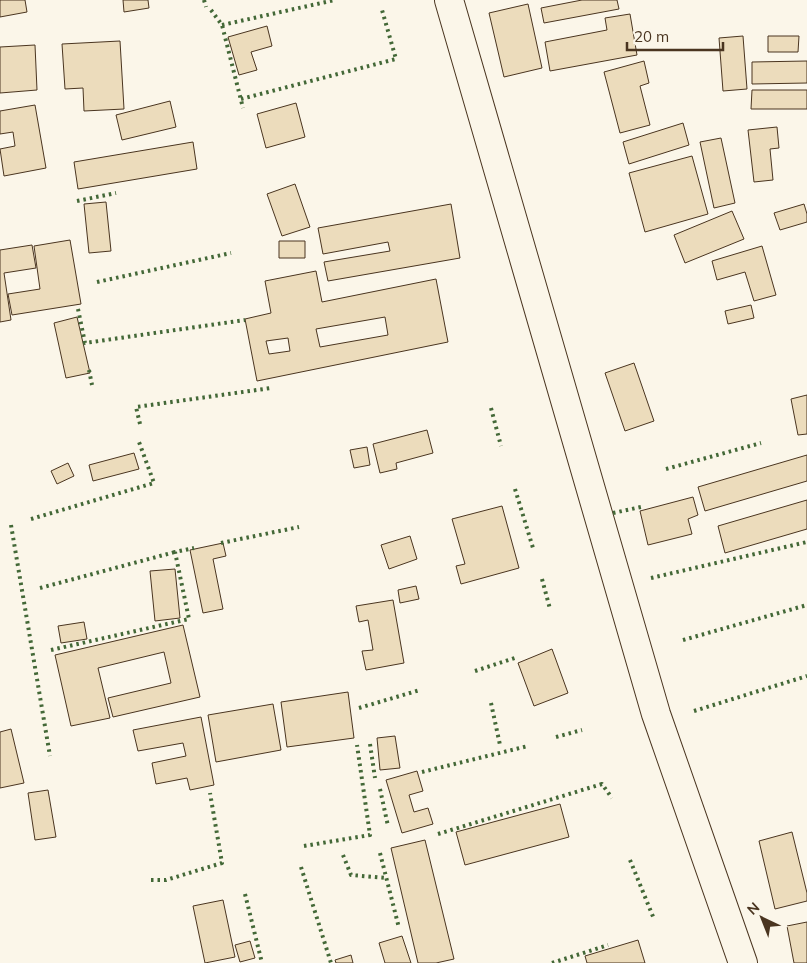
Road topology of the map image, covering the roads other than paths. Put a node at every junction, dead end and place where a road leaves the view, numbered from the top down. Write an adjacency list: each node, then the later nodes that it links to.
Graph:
1 (449, 0): 2 (street)
2 (744, 963)

